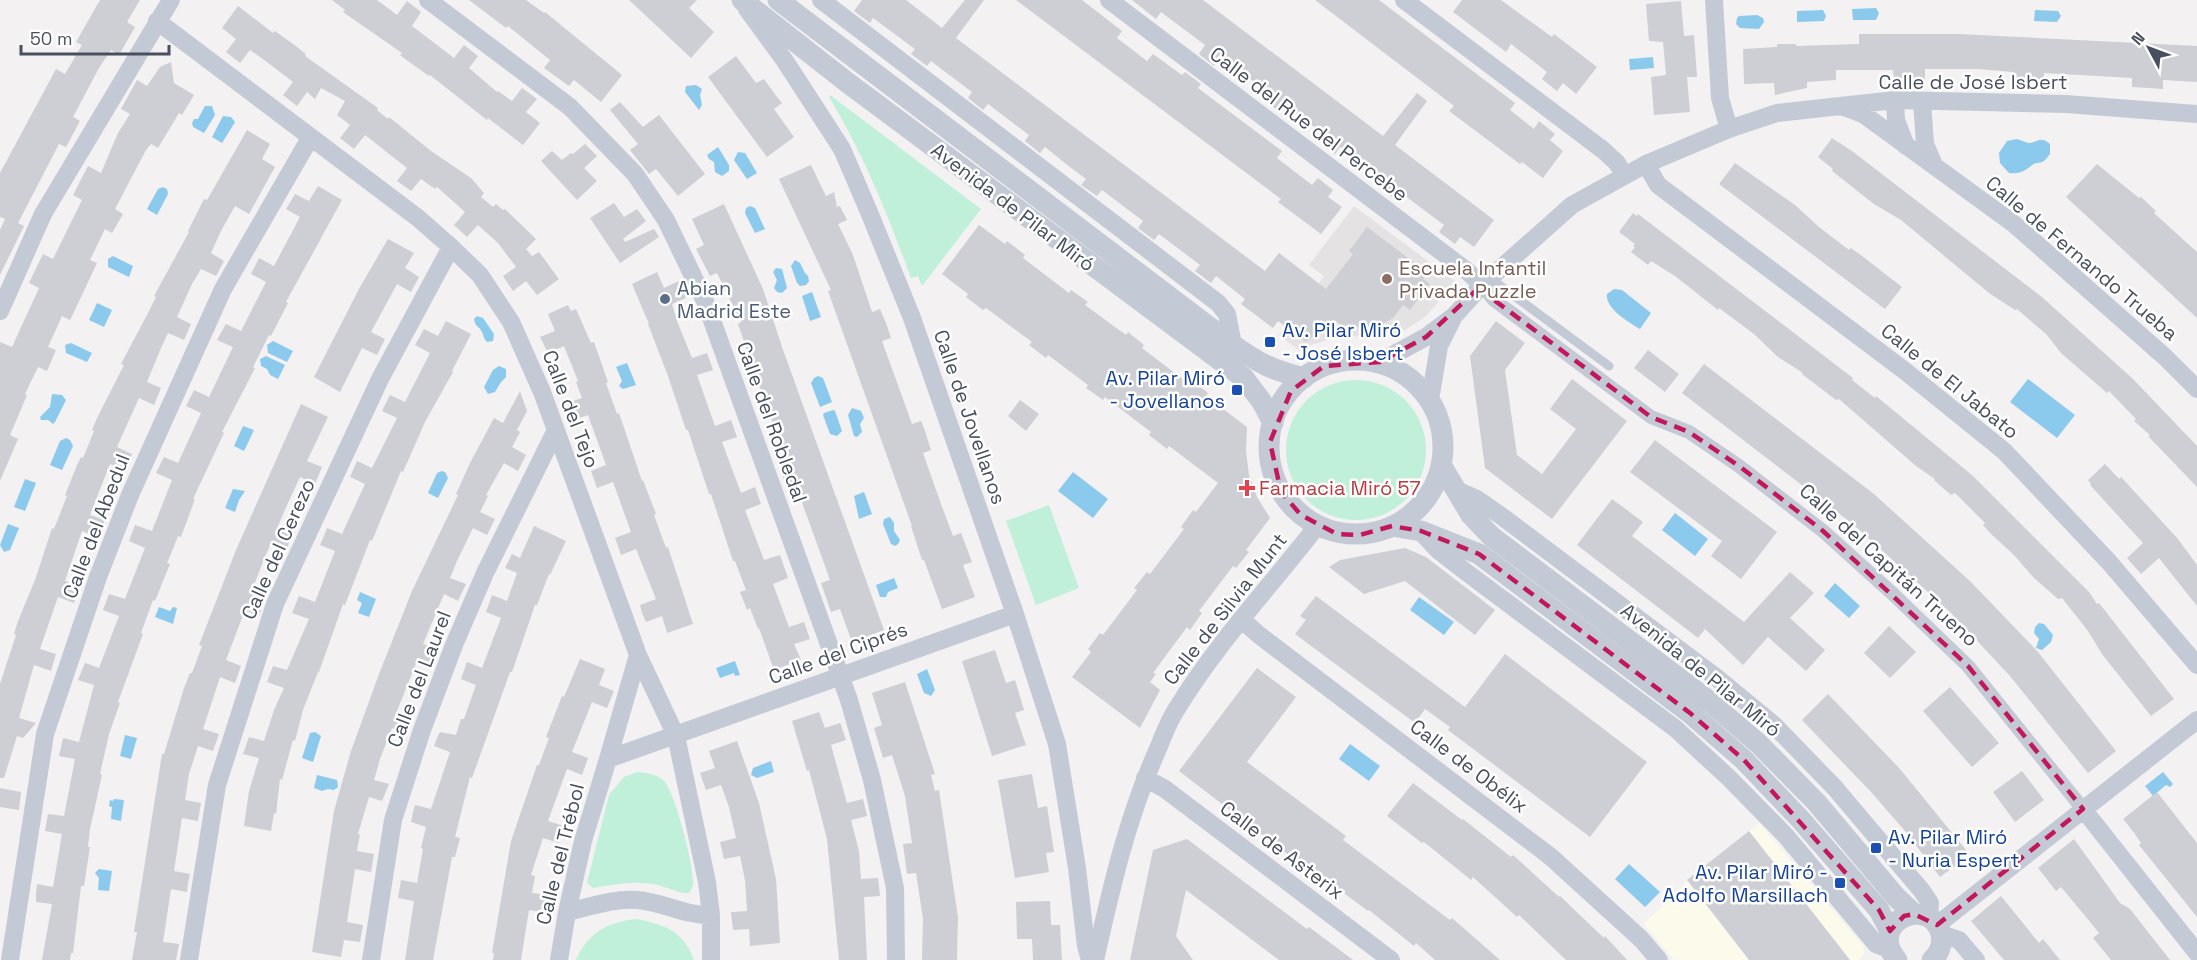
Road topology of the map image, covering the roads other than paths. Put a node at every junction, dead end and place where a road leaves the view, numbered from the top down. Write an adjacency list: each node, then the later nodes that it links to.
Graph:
1 (171, 0): 9 (street)
2 (428, 0): 39 (street, Calle del Robledal)
3 (741, 0): 30 (street, Avenida de Pilar Miró); 35 (street, Calle de Jovellanos)
4 (821, 0): 24 (street)
5 (1109, 0): 21 (street, Calle del Rue del Percebe)
6 (1404, 0): 19 (street)
7 (1714, 0): 14 (street)
8 (787, 3): 24 (street, Avenida de Pilar Miró)
9 (157, 21): 15 (street, Calle del Tejo); 22 (street)
10 (1896, 100): 11 (street, Calle de José Isbert); 12 (street, Calle de José Isbert); 16 (street)
11 (1922, 101): 13 (street, Calle de José Isbert); 18 (street)
12 (1842, 106): 14 (street, Calle de José Isbert); 16 (street, Calle de Fernando Trueba)
13 (2197, 114)
14 (1729, 129): 17 (street, Calle de José Isbert)
15 (310, 138): 20 (street, Calle del Tejo); 52 (street, Calle del Abedul)
16 (1906, 146): 18 (street, Calle de Fernando Trueba)
17 (1646, 164): 19 (street, Calle de José Isbert); 38 (street, Calle de El Jabato)
18 (1934, 165): 28 (street, Calle de Fernando Trueba)
19 (1624, 175): 21 (street, Calle de José Isbert)
20 (452, 247): 31 (street, Calle del Tejo); 53 (street, Calle del Cerezo)
21 (1486, 282): 23 (street, Calle de José Isbert); 26 (lane); 44 (street, Calle del Capitán Trueno)
22 (0, 311)
23 (1454, 316): 25 (street, Calle de José Isbert); 29 (street, Calle de José Isbert)
24 (1233, 345): 27 (street, Avenida de Pilar Miró)
25 (1380, 362): 27 (street); 29 (street)
26 (1609, 366)
27 (1304, 378): 30 (street)
28 (2197, 389)
29 (1430, 400): 32 (street)
30 (1274, 423): 33 (street)
31 (556, 430): 37 (street, Calle del Tejo); 54 (street, Calle del Laurel)
32 (1442, 465): 34 (street); 49 (street, Avenida de Pilar Miró)
33 (1317, 526): 34 (street); 36 (street, Calle de Silvia Munt)
34 (1392, 526): 50 (street, Avenida de Pilar Miró)
35 (1015, 614): 39 (street, Calle del Ciprés); 45 (street, Calle de Jovellanos)
36 (1242, 620): 43 (street, Calle de Silvia Munt); 60 (street, Calle de Obélix)
37 (638, 655): 41 (street, Calle del Tejo); 42 (street, Calle del Trébol)
38 (2197, 665)
39 (840, 676): 41 (street, Calle del Ciprés); 57 (street, Calle del Robledal)
40 (2197, 720): 44 (street)
41 (676, 736): 42 (street); 48 (street, Calle del Tejo)
42 (608, 759): 47 (street, Calle del Trébol)
43 (1145, 778): 46 (street, Calle de Silvia Munt); 59 (street, Calle de Asterix)
44 (2083, 809): 49 (street); 51 (street, Calle del Capitán Trueno)
45 (1079, 881): 46 (street); 58 (street, Calle de Jovellanos)
46 (1112, 888): 58 (street, Calle de Silvia Munt)
47 (567, 912): 48 (street); 55 (street, Calle del Trébol)
48 (711, 915): 56 (street, Calle del Tejo)
49 (1934, 937): 50 (street); 61 (street, Avenida de Pilar Miró)
50 (1892, 952)
51 (2197, 953)
52 (10, 960)
53 (189, 960)
54 (371, 960)
55 (559, 960)
56 (711, 960)
57 (896, 960)
58 (1093, 960)
59 (1390, 960)
60 (1659, 960)
61 (1976, 960)

